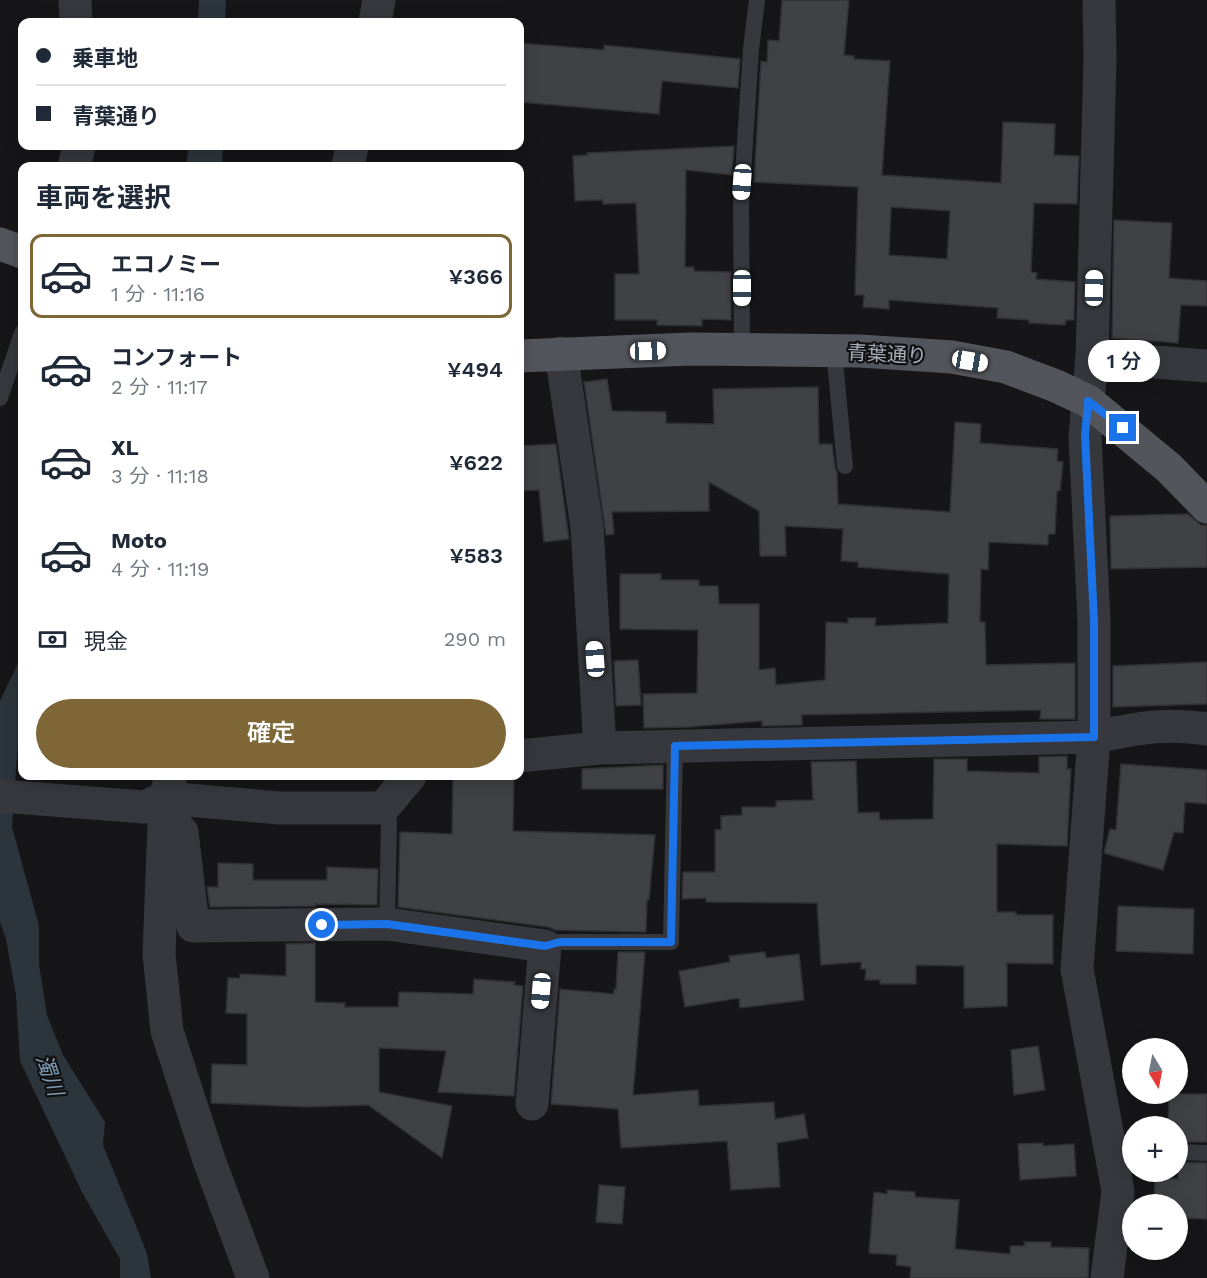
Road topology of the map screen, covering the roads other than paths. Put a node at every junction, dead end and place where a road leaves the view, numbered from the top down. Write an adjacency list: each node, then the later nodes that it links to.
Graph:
1 (75, 0): 5 (street)
2 (379, 0): 6 (street)
3 (757, 0): 10 (lane)
4 (1099, 0): 14 (street)
5 (76, 18)
6 (376, 18)
7 (0, 244): 8 (main road)
8 (18, 251)
9 (18, 345): 16 (lane)
10 (742, 350): 11 (main road, 青葉通り); 12 (main road, 青葉通り)
11 (834, 352): 17 (main road, 青葉通り); 18 (lane)
12 (561, 353): 13 (main road, 青葉通り); 23 (street)
13 (524, 356)
14 (1092, 357): 15 (street); 17 (street)
15 (1207, 366)
16 (0, 398)
17 (1088, 401): 19 (main road, 青葉通り); 21 (street)
18 (845, 466)
19 (1207, 507)
20 (1207, 729): 21 (street)
21 (1094, 737): 22 (street); 35 (street)
22 (675, 746): 23 (street); 30 (lane)
23 (600, 748): 24 (street)
24 (524, 756)
25 (407, 780): 28 (street)
26 (0, 796): 27 (street)
27 (161, 798): 28 (street); 29 (street); 34 (street)
28 (383, 808): 29 (lane)
29 (387, 924): 30 (street)
30 (545, 946): 31 (street)
31 (531, 1104)
32 (1188, 1152): 33 (lane)
33 (1207, 1153)
34 (253, 1278)
35 (1107, 1278)

